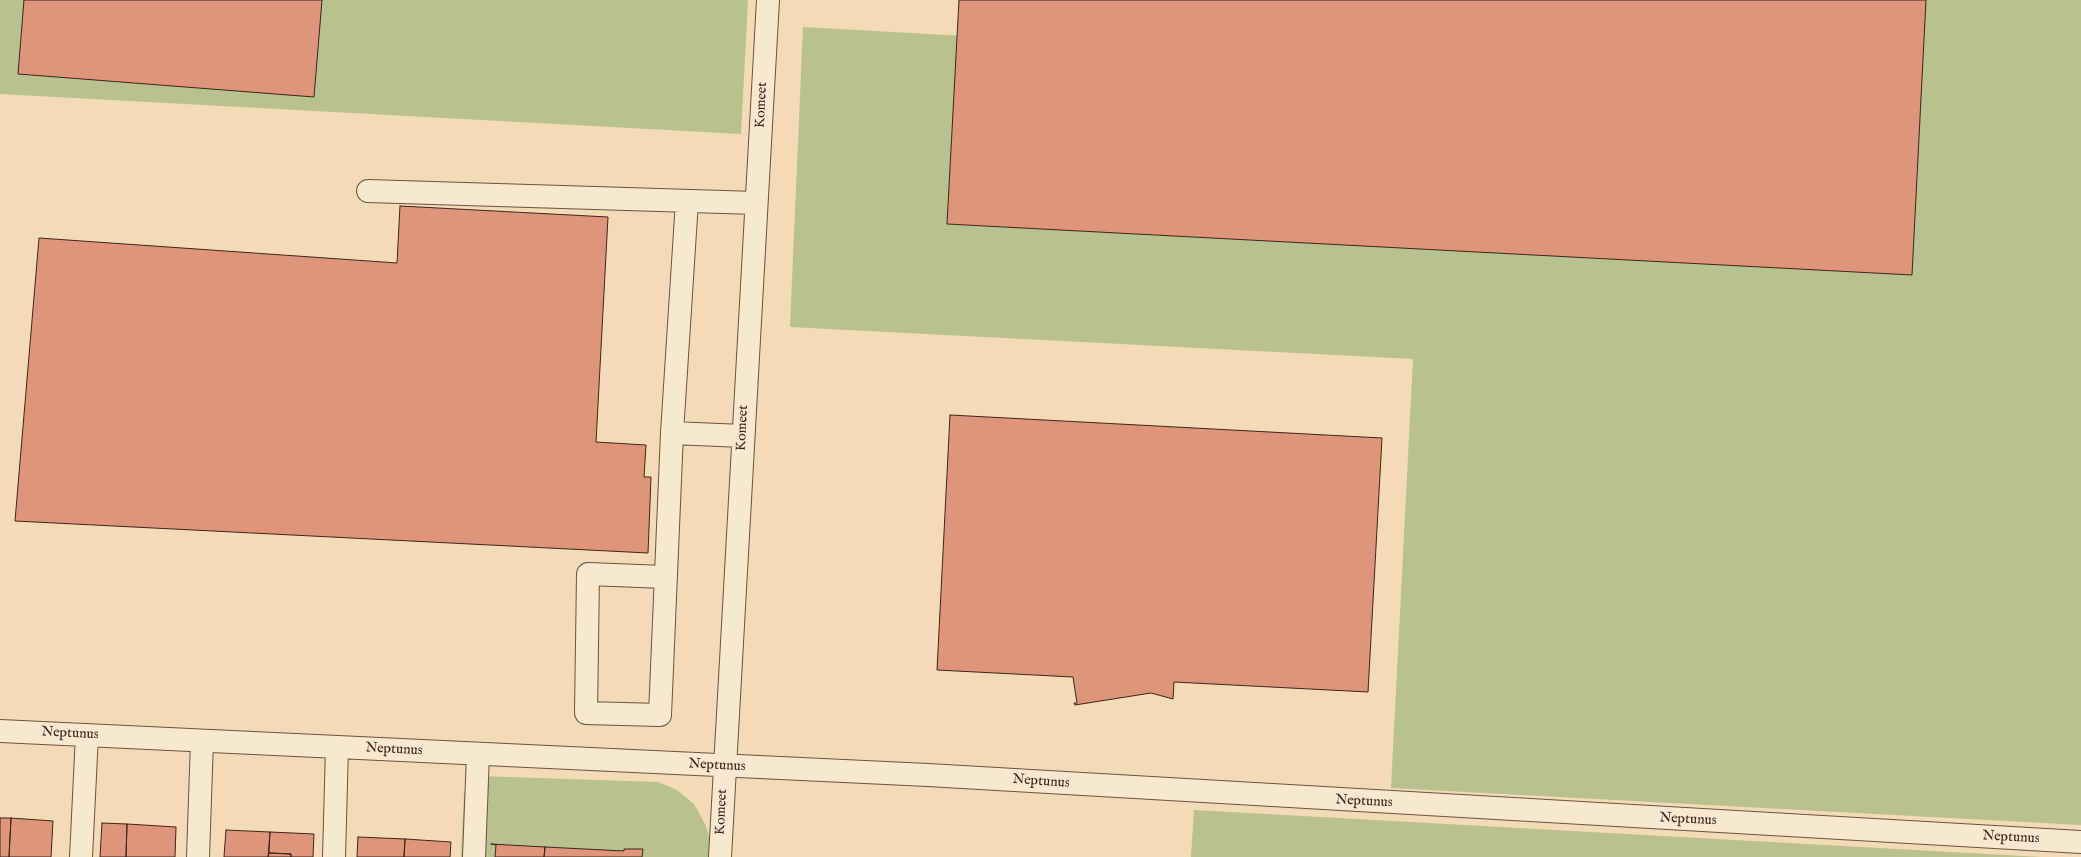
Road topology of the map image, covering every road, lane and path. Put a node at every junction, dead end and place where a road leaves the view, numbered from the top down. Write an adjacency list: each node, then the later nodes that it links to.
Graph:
1 (768, 0): 4 (street, Komeet)
2 (368, 191): 3 (street)
3 (687, 201): 4 (street); 5 (street)
4 (756, 204): 6 (street, Komeet)
5 (672, 433): 6 (street); 7 (street)
6 (743, 436): 13 (street, Komeet)
7 (666, 577): 7 (street)
8 (0, 731): 9 (street, Neptunus)
9 (87, 735): 10 (street, Neptunus); 15 (street)
10 (202, 741): 11 (street, Neptunus); 16 (street)
11 (337, 747): 12 (street, Neptunus); 17 (street)
12 (478, 754): 13 (street, Neptunus); 18 (street)
13 (724, 766): 14 (street, Neptunus); 19 (street, Komeet)
14 (2081, 842)
15 (80, 857)
16 (198, 857)
17 (334, 857)
18 (474, 857)
19 (720, 857)

